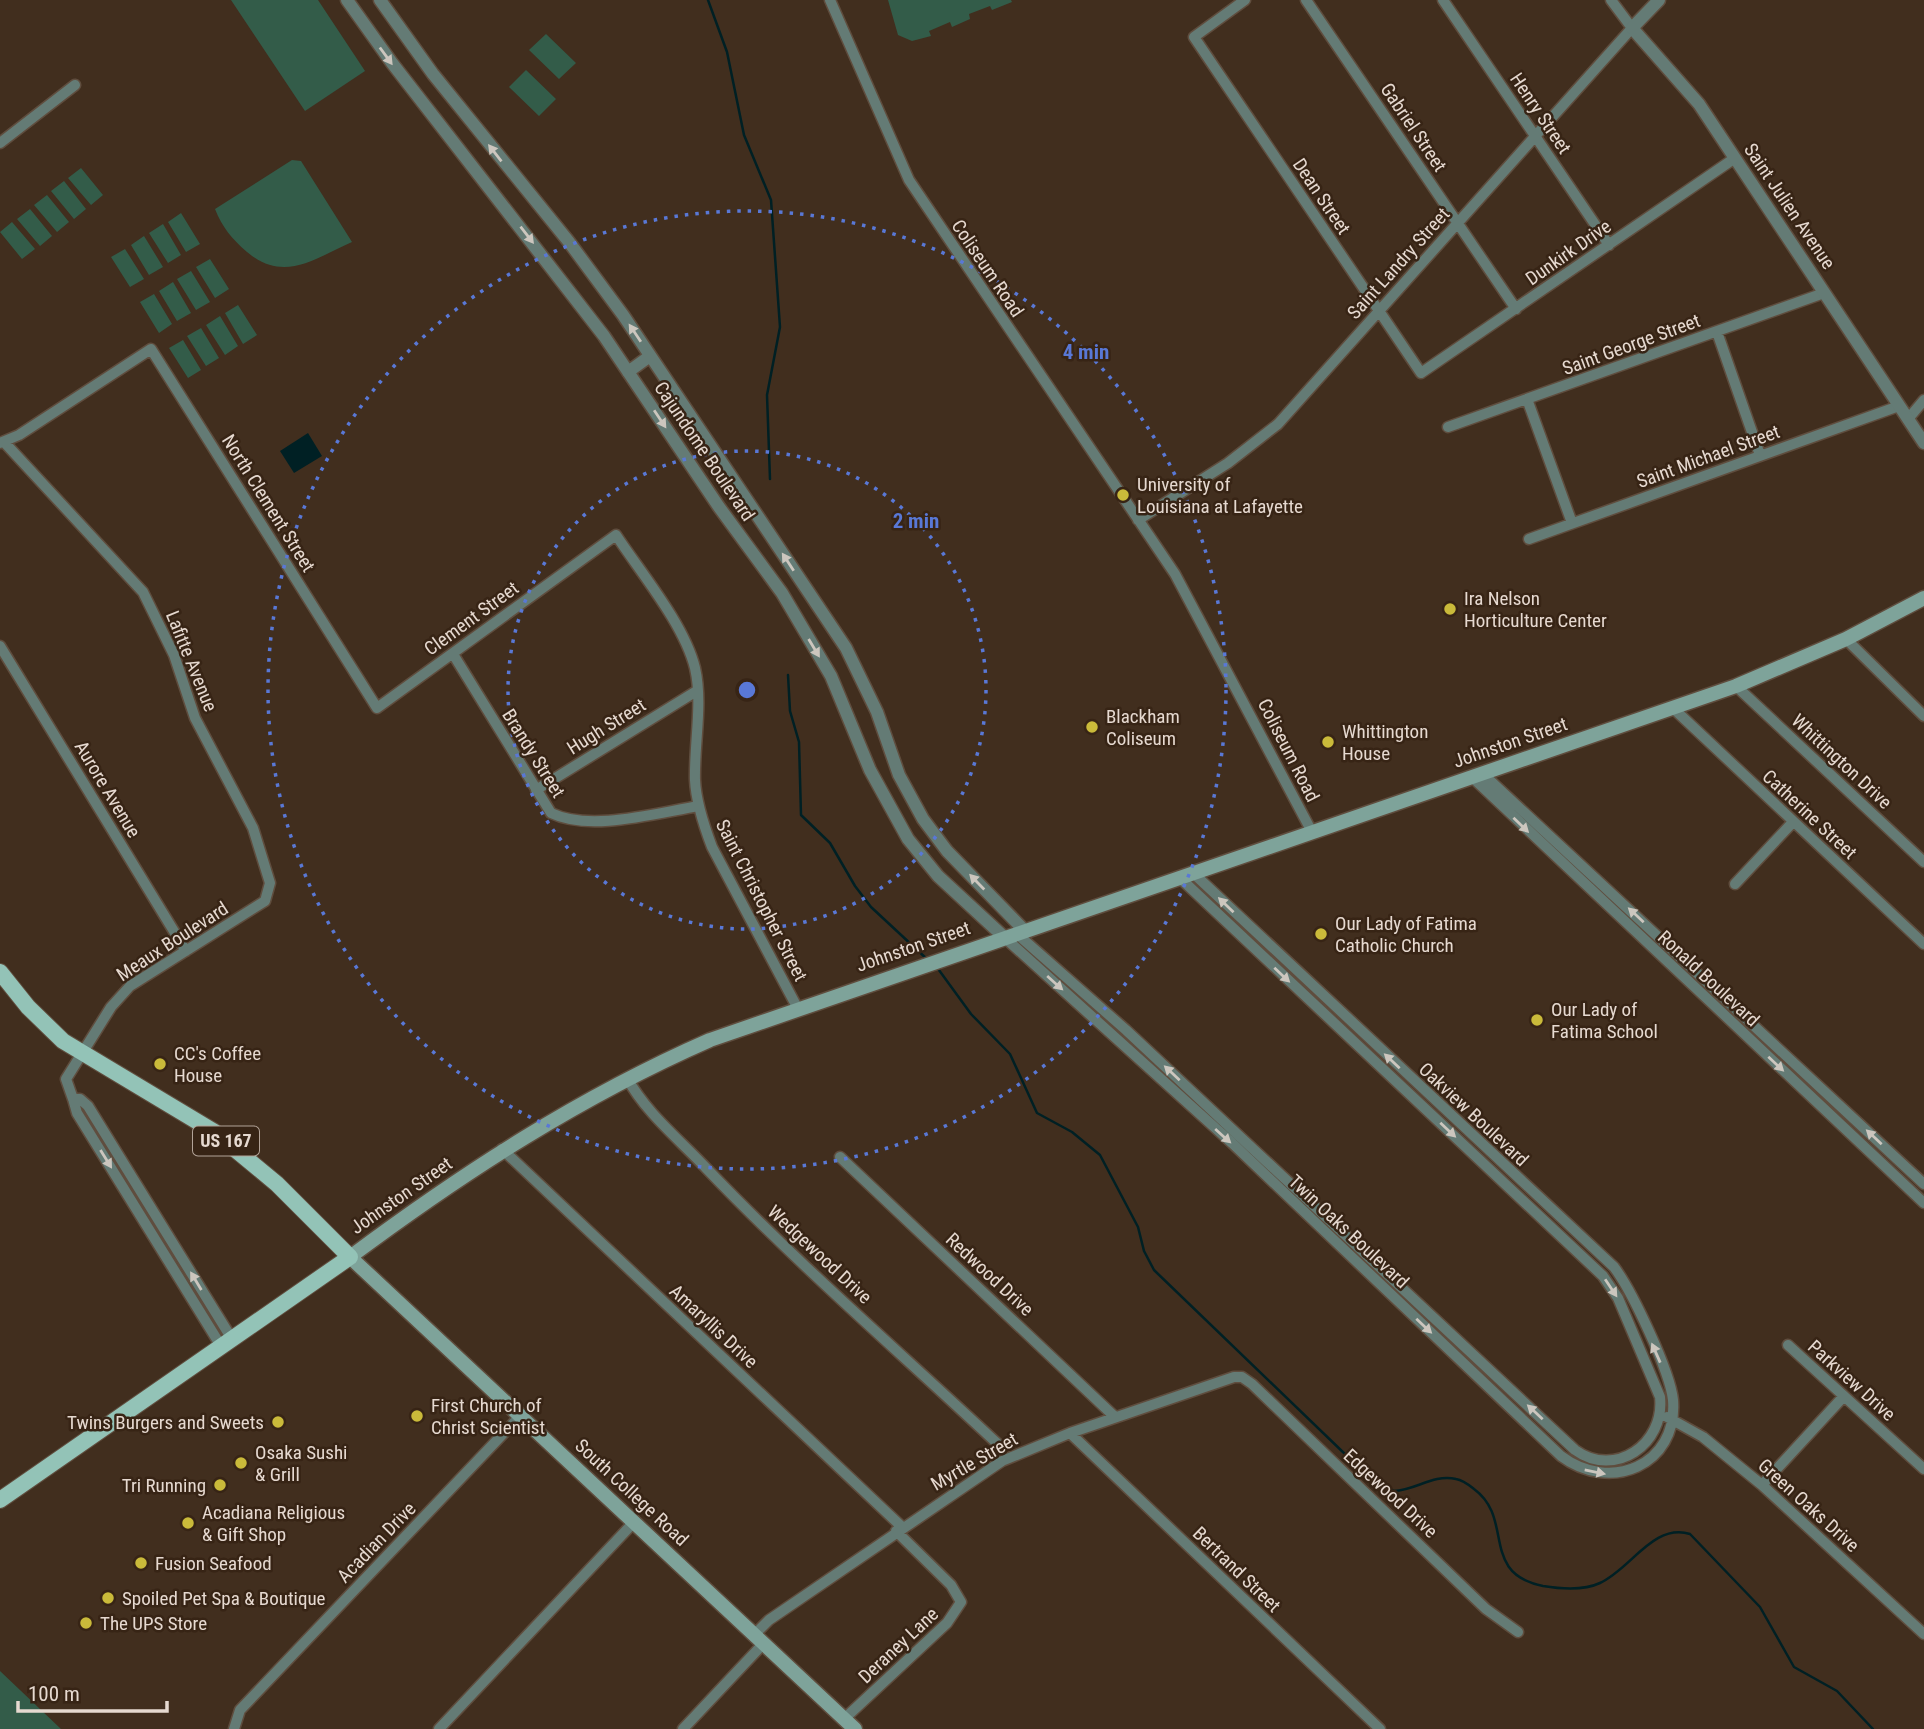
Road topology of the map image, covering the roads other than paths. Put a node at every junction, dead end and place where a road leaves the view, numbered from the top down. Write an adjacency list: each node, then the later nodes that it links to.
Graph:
1 (347, 0): 21 (street, Cajundome Boulevard, one-way to 21)
2 (380, 0): 20 (street, Cajundome Boulevard, one-way to 2)
3 (830, 0): 31 (street, Coliseum Road)
4 (1245, 0): 18 (street, Dean Street)
5 (1306, 0): 14 (street, Gabriel Street)
6 (1443, 0): 11 (street, Henry Street)
7 (1611, 0): 9 (street, Saint Julien Avenue)
8 (1658, 0): 9 (street, Saint Landry Street)
9 (1632, 28): 11 (street, Saint Landry Street); 13 (street, Saint Julien Avenue)
10 (75, 85): 12 (street)
11 (1536, 137): 14 (street, Saint Landry Street); 15 (street, Henry Street)
12 (0, 143)
13 (1735, 158): 15 (street, Dunkirk Drive); 16 (street, Saint Julien Avenue)
14 (1458, 224): 17 (street, Gabriel Street); 18 (street, Saint Landry Street)
15 (1609, 245): 17 (street, Dunkirk Drive)
16 (1824, 293): 19 (street, Saint George Street); 25 (street, Saint Julien Avenue)
17 (1516, 309): 22 (street, Dunkirk Drive)
18 (1380, 312): 22 (street, Dean Street); 31 (street, Saint Landry Street)
19 (1717, 332): 23 (street, Saint George Street); 30 (street)
20 (650, 356): 21 (street); 36 (street, Cajundome Boulevard, one-way to 20)
21 (628, 372): 37 (street, Cajundome Boulevard, one-way to 37)
22 (1421, 373)
23 (1527, 399): 27 (street, Saint George Street); 32 (street)
24 (1924, 400): 26 (street)
25 (1899, 406): 26 (street, Saint Julien Avenue); 30 (street, Saint Michael Street)
26 (1908, 419): 29 (street, Saint Julien Avenue)
27 (1448, 427)
28 (2, 443): 41 (street, North Clement Street); 56 (street, Lafitte Avenue)
29 (1924, 443)
30 (1760, 455): 32 (street, Saint Michael Street)
31 (1138, 520): 50 (street, Coliseum Road)
32 (1572, 523): 34 (street, Saint Michael Street)
33 (616, 535): 40 (street, Clement Street); 43 (street, Saint Christopher Street)
34 (1529, 539)
35 (1924, 598): 38 (main road, Johnston Street)
36 (817, 606): 37 (street); 57 (street, Cajundome Boulevard, one-way to 36)
37 (797, 618): 57 (street, Cajundome Boulevard, one-way to 57)
38 (1846, 639): 42 (main road, Johnston Street); 45 (street)
39 (0, 646): 59 (street, Aurore Avenue)
40 (453, 654): 41 (street, Clement Street); 47 (street, Brandy Street)
41 (357, 677)
42 (1736, 686): 44 (main road, Johnston Street); 51 (street, Whittington Drive)
43 (695, 692): 47 (street, Hugh Street); 48 (street, Saint Christopher Street)
44 (1674, 709): 46 (main road, Johnston Street); 49 (street, Catherine Street)
45 (1924, 716)
46 (1478, 776): 50 (main road, Johnston Street); 53 (street, Ronald Boulevard); 55 (street, Ronald Boulevard, one-way to 55)
47 (536, 790): 48 (street, Brandy Street)
48 (699, 806): 63 (street, Saint Christopher Street)
49 (1793, 822): 54 (street); 58 (street, Catherine Street)
50 (1312, 832): 52 (main road, Johnston Street)
51 (1924, 862)
52 (1186, 875): 57 (main road, Johnston Street); 81 (street, Oakview Boulevard)
53 (1597, 879): 55 (street); 61 (street, Ronald Boulevard, one-way to 53)
54 (1735, 884)
55 (1588, 888): 62 (street, Ronald Boulevard)
56 (270, 891): 59 (street, Meaux Boulevard)
57 (1015, 934): 63 (main road, Johnston Street); 81 (street, Twin Oaks Boulevard)
58 (1924, 944)
59 (186, 951): 64 (street, Meaux Boulevard)
60 (0, 972): 64 (main road, US 167)
61 (1713, 986): 62 (street); 66 (street, Ronald Boulevard)
62 (1703, 996): 68 (street, Ronald Boulevard, one-way to 68)
63 (797, 1007): 65 (main road, Johnston Street)
64 (81, 1054): 67 (street, Meaux Boulevard); 75 (main road, US 167)
65 (627, 1077): 69 (main road, Johnston Street); 84 (street, Wedgewood Drive)
66 (1829, 1095): 68 (street); 72 (street, Ronald Boulevard, one-way to 66)
67 (73, 1099): 71 (street); 73 (street, Meaux Boulevard, one-way to 73)
68 (1819, 1104): 74 (street, Ronald Boulevard)
69 (502, 1149): 75 (main road, Johnston Street); 89 (street, Amaryllis Drive)
70 (840, 1157): 82 (street, Redwood Drive)
71 (133, 1178): 73 (street); 76 (street, one-way to 71)
72 (1924, 1184)
73 (122, 1185): 76 (street, Meaux Boulevard)
74 (1924, 1203)
75 (350, 1257): 76 (main road, Johnston Street); 80 (main road, South College Road)
76 (226, 1343): 87 (main road, Johnston Street)
77 (1788, 1345): 79 (street, Parkview Drive)
78 (1242, 1377): 82 (street, Myrtle Street); 90 (street, Edgewood Drive)
79 (1844, 1396): 85 (street, Parkview Drive); 86 (street)
80 (522, 1414): 88 (main road, South College Road); 94 (street, Acadian Drive)
81 (1666, 1416): 86 (street, Green Oaks Drive)
82 (1115, 1417): 83 (street, Myrtle Street)
83 (1070, 1433): 89 (street, Myrtle Street); 97 (street, Bertrand Street)
84 (1000, 1446)
85 (1924, 1469)
86 (1762, 1485): 91 (street, Green Oaks Drive)
87 (1, 1498)
88 (635, 1521): 92 (main road, South College Road); 95 (street)
89 (899, 1529): 92 (street, Myrtle Street); 93 (street, Deraney Lane)
90 (1517, 1632)
91 (1924, 1634)
92 (760, 1639): 93 (main road, South College Road); 96 (street, Myrtle Street)
93 (850, 1724)
94 (234, 1729)
95 (439, 1729)
96 (682, 1729)
97 (1380, 1729)

